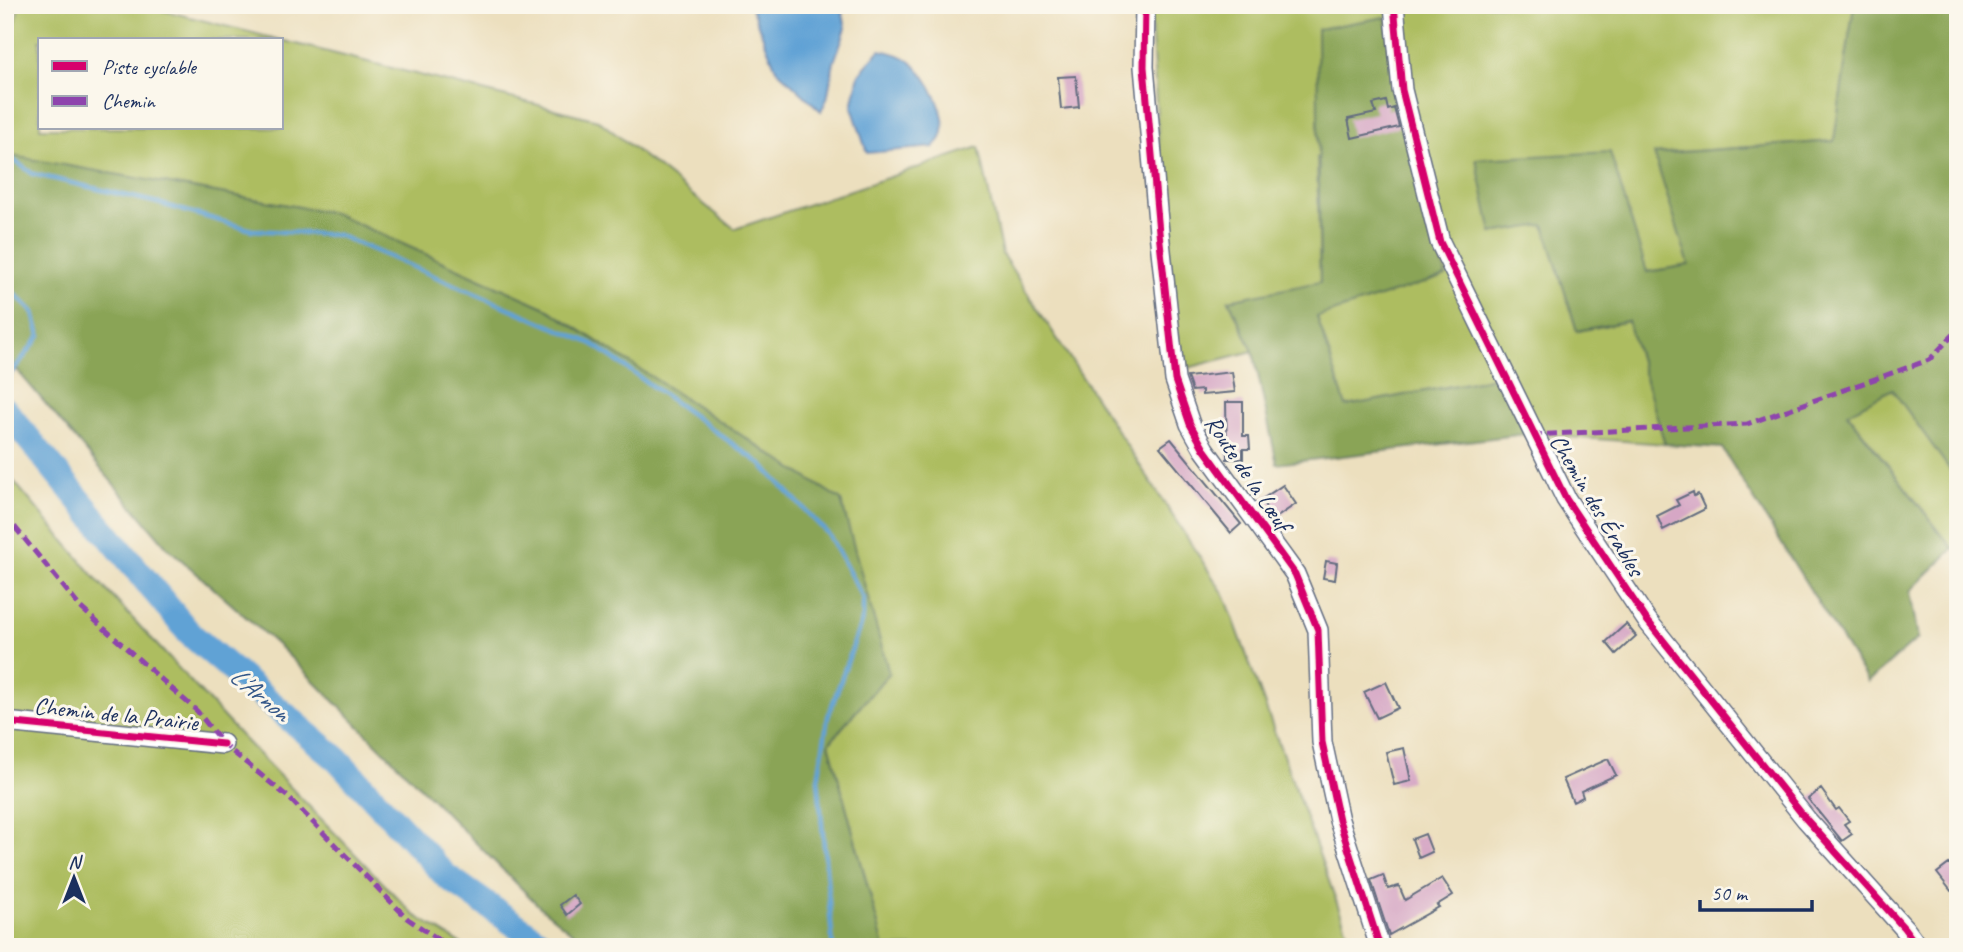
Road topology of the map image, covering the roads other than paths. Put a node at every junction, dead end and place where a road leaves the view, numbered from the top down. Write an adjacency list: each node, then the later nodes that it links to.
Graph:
1 (1144, 5): 5 (street, Route de la Lœuf)
2 (1394, 5): 6 (street, Chemin des Érables)
3 (5, 722): 4 (street, Chemin de la Prairie)
4 (223, 744)
5 (1380, 947)
6 (1918, 947)

